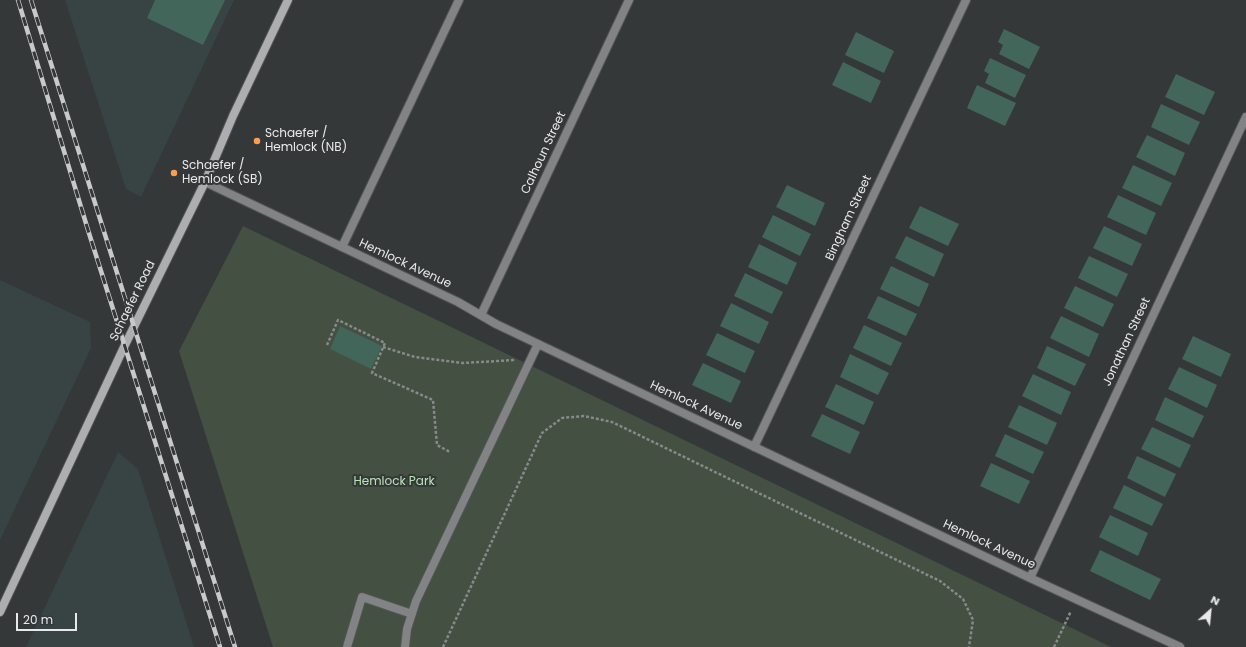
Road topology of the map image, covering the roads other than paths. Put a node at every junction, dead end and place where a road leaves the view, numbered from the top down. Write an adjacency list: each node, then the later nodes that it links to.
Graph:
1 (288, 0): 6 (main road, Schaefer Road)
2 (459, 0): 7 (street)
3 (629, 0): 8 (street, Calhoun Street)
4 (966, 0): 10 (street, Bingham Street)
5 (1246, 117): 11 (street, Jonathan Street)
6 (205, 182): 7 (street, Hemlock Avenue); 12 (main road, Schaefer Road)
7 (342, 247): 8 (street, Hemlock Avenue)
8 (481, 315): 9 (street, Hemlock Avenue)
9 (538, 344): 10 (street, Hemlock Avenue); 13 (street)
10 (754, 447): 11 (street, Hemlock Avenue)
11 (1030, 578): 16 (street, Hemlock Avenue)
12 (0, 612)
13 (412, 614): 14 (street); 15 (street)
14 (347, 647)
15 (405, 647)
16 (1180, 647)

